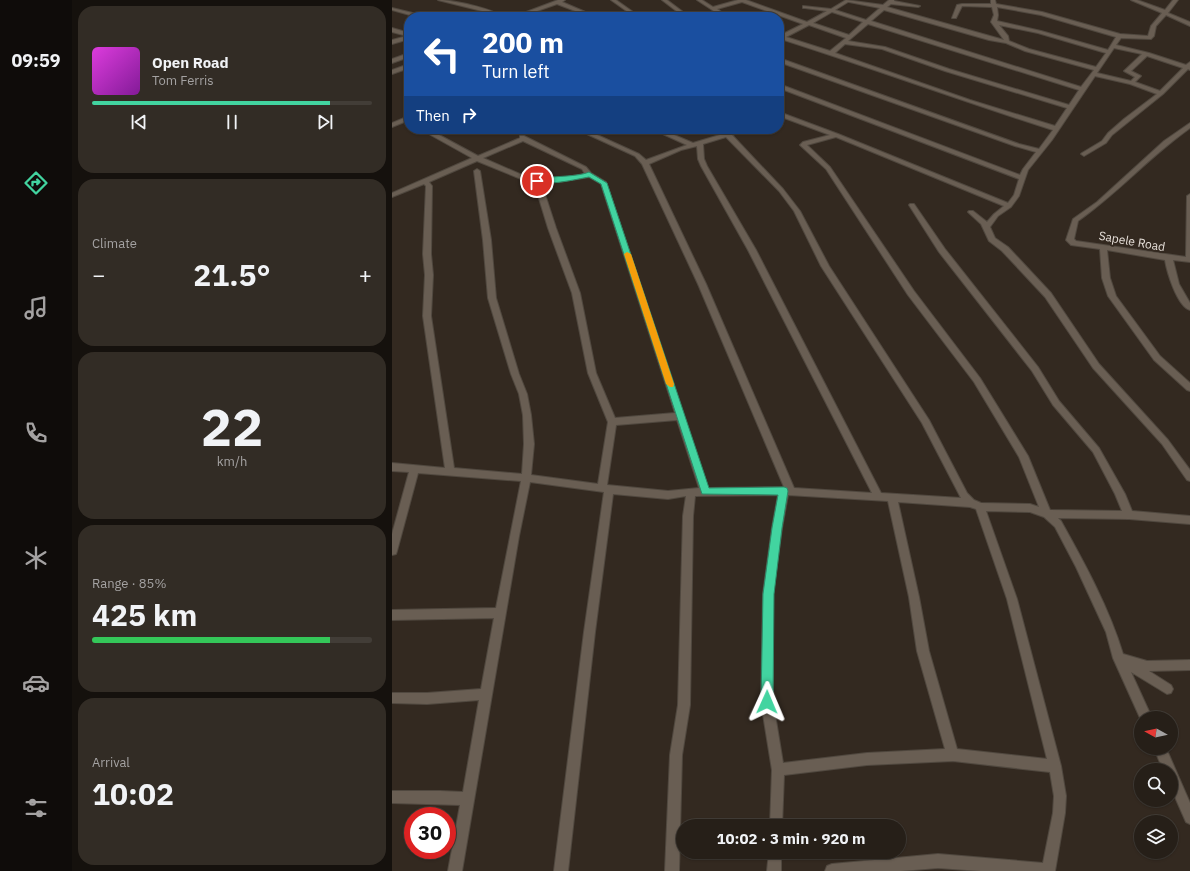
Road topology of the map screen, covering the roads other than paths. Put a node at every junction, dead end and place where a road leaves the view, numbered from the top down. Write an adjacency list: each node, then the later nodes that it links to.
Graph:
1 (440, 0): 20 (street)
2 (563, 0): 11 (street)
3 (614, 0): 23 (street)
4 (664, 0): 24 (street)
5 (699, 0): 16 (street)
6 (849, 0): 15 (street); 18 (street)
7 (1133, 0): 27 (street)
8 (1176, 0): 27 (street)
9 (745, 1): 16 (street); 26 (street)
10 (891, 1): 13 (street); 15 (street)
11 (557, 2): 21 (street); 22 (street)
12 (993, 2): 29 (street); 31 (street); 37 (street)
13 (918, 6)
14 (805, 7): 18 (street)
15 (884, 7): 30 (street); 43 (street)
16 (714, 8): 25 (street)
17 (392, 9): 19 (street)
18 (830, 11): 30 (street); 32 (street)
19 (404, 12)
20 (492, 12)
21 (530, 12)
22 (582, 12)
23 (631, 12)
24 (680, 12)
25 (720, 12)
26 (775, 12)
27 (1165, 12): 33 (street); 37 (street)
28 (784, 15): 32 (street)
29 (954, 17)
30 (867, 22): 38 (street); 58 (street)
31 (994, 22): 43 (street); 45 (street)
32 (808, 24): 36 (street); 38 (street)
33 (1190, 24)
34 (392, 30): 35 (street)
35 (404, 34)
36 (784, 35)
37 (1120, 36): 44 (street)
38 (849, 37): 42 (street)
39 (404, 38): 41 (street)
40 (784, 38): 46 (street)
41 (392, 42)
42 (843, 42): 46 (street); 60 (street)
43 (1006, 42): 53 (street)
44 (1113, 46): 45 (street); 47 (street)
45 (1109, 52): 53 (street)
46 (831, 53): 67 (street)
47 (1146, 54): 51 (street); 56 (street)
48 (404, 57): 49 (street)
49 (392, 61)
50 (784, 62): 75 (street)
51 (1189, 66): 59 (street)
52 (404, 68): 54 (street)
53 (1098, 68): 55 (street)
54 (392, 72)
55 (1094, 74): 56 (street); 58 (street)
56 (1132, 83): 59 (street)
57 (784, 88): 80 (street)
58 (1083, 89): 60 (street)
59 (1162, 93): 76 (street)
60 (1071, 107): 67 (street)
61 (784, 115): 62 (street)
62 (790, 117): 63 (street); 72 (street)
63 (784, 119)
64 (404, 120): 65 (street)
65 (392, 125)
66 (1190, 125): 89 (street, Sapele Road)
67 (1057, 129): 75 (street)
68 (432, 134): 77 (street)
69 (590, 134): 78 (street)
70 (667, 134): 74 (street)
71 (727, 134): 73 (street); 107 (street)
72 (836, 135): 86 (street); 109 (street)
73 (700, 142): 74 (street); 105 (street)
74 (691, 144): 78 (street)
75 (1040, 151): 80 (street)
76 (1084, 154)
77 (477, 158): 79 (street); 81 (street); 82 (street); 100 (street)
78 (645, 164): 102 (street)
79 (589, 174): 82 (street); 94 (street)
80 (1022, 178): 86 (street)
81 (425, 181): 83 (street); 98 (street)
82 (537, 181): 95 (street)
83 (392, 195)
84 (1190, 196): 91 (street)
85 (912, 205): 110 (street)
86 (1009, 206): 88 (street)
87 (971, 212): 88 (street)
88 (986, 227): 99 (street)
89 (1103, 247): 90 (street, Sapele Road); 93 (street)
90 (1169, 258): 91 (street, Sapele Road); 92 (street)
91 (1190, 260)
92 (1190, 308)
93 (1190, 388)
94 (680, 416): 95 (street); 104 (street)
95 (612, 422): 101 (street)
96 (392, 467): 97 (street)
97 (414, 469): 98 (street); 112 (street)
98 (450, 472): 100 (street)
99 (1190, 477)
100 (526, 478): 101 (street); 113 (street)
101 (606, 489): 103 (street); 131 (street)
102 (787, 491): 104 (street); 105 (street); 123 (street)
103 (691, 492): 104 (street); 132 (street)
104 (705, 492)
105 (879, 498): 106 (street)
106 (892, 499): 107 (street); 121 (street)
107 (971, 503): 108 (street)
108 (980, 507): 109 (street); 122 (street)
109 (1047, 514): 110 (street); 115 (street)
110 (1129, 515): 111 (street)
111 (1190, 520)
112 (392, 551)
113 (501, 613): 114 (street); 118 (street)
114 (392, 615)
115 (1119, 658): 116 (street); 117 (street); 120 (street)
116 (1190, 665)
117 (1167, 689)
118 (486, 694): 119 (street); 126 (street)
119 (392, 698)
120 (1143, 711)
121 (953, 755): 122 (street); 123 (street)
122 (1055, 766): 135 (street)
123 (778, 770): 128 (street)
124 (1178, 790): 127 (street)
125 (392, 797): 126 (street)
126 (467, 799): 130 (street)
127 (1190, 818)
128 (776, 819)
129 (775, 859): 133 (street)
130 (455, 871)
131 (561, 871)
132 (672, 871)
133 (774, 871)
134 (832, 871): 135 (street)
135 (1048, 871)

